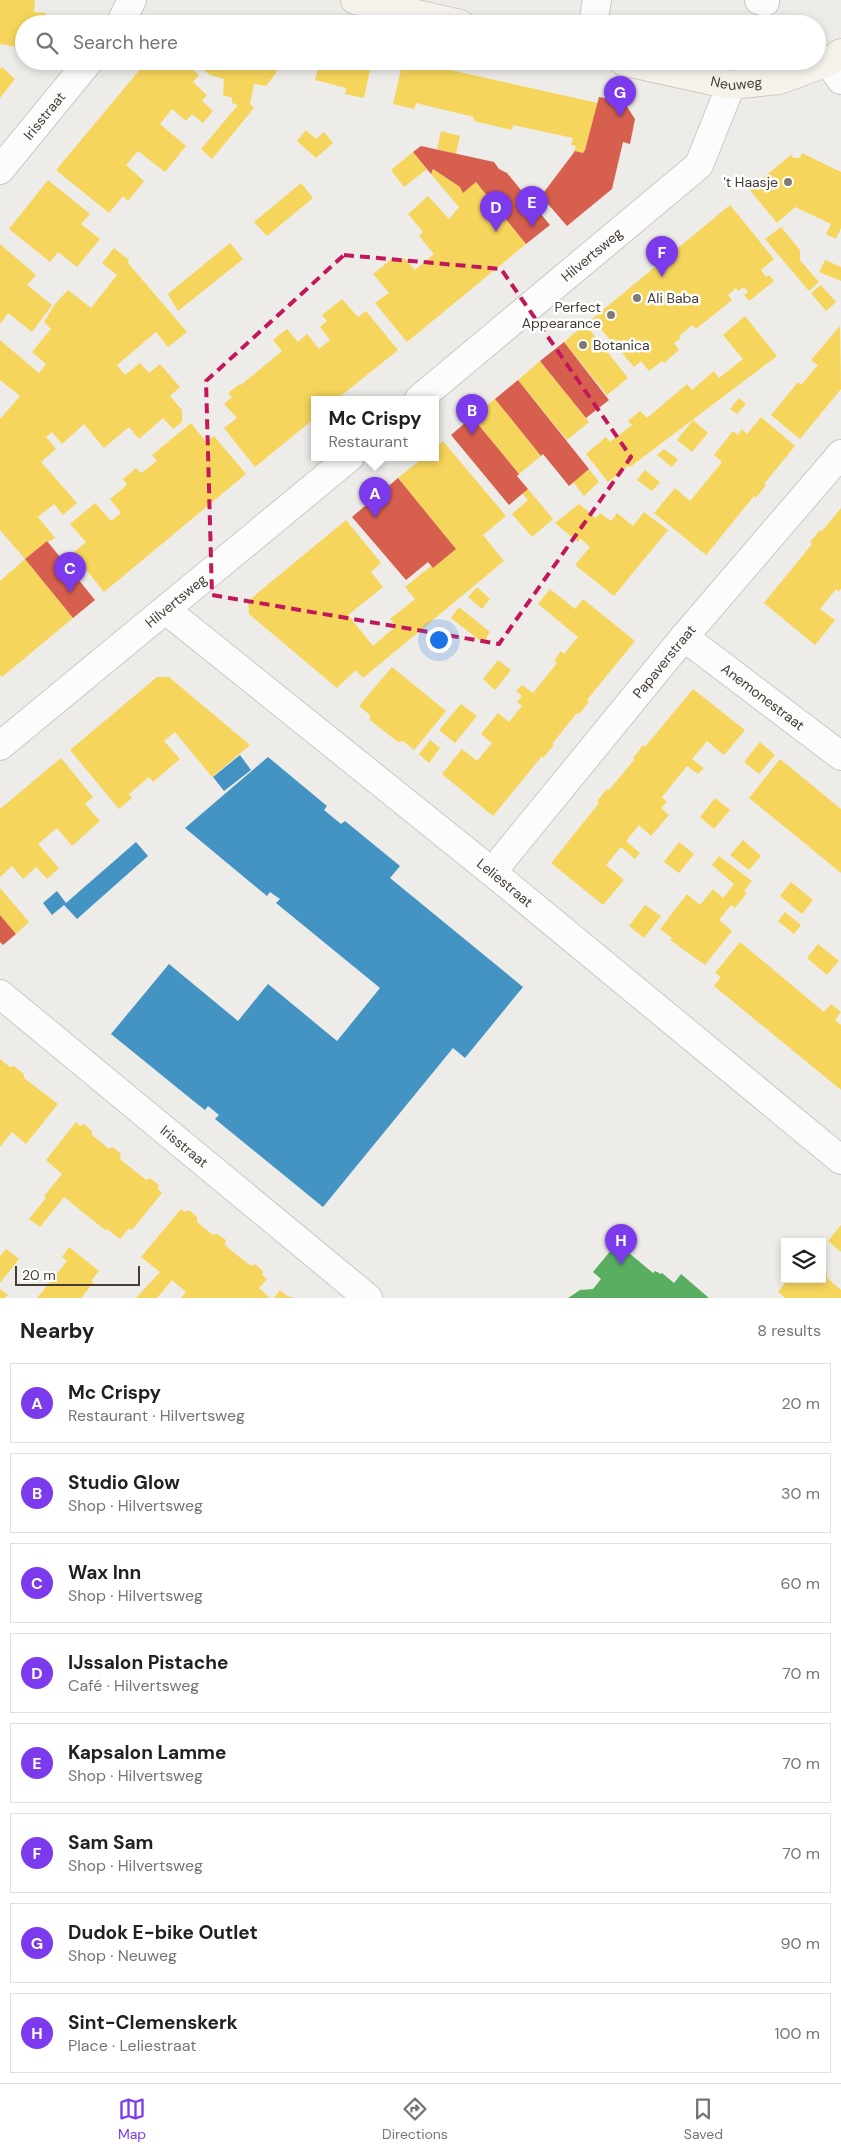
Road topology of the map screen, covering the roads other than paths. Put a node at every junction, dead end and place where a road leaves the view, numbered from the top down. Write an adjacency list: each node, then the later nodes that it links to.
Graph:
1 (132, 0): 4 (street)
2 (354, 0): 5 (street)
3 (597, 0): 6 (street)
4 (124, 15)
5 (420, 15)
6 (594, 15)
7 (82, 70): 11 (street, Irisstraat)
8 (664, 70): 10 (street, Neuweg)
9 (818, 70): 10 (street, Neuweg)
10 (731, 85): 12 (street, Hilvertsweg)
11 (0, 170)
12 (422, 396)
13 (841, 454): 16 (street, Papaverstraat)
14 (345, 461): 15 (street, Hilvertsweg)
15 (166, 610): 17 (street, Hilvertsweg); 19 (street, Leliestraat)
16 (684, 637): 18 (street, Anemonestraat); 19 (street, Papaverstraat)
17 (0, 746)
18 (841, 756)
19 (492, 872): 21 (street, Leliestraat)
20 (0, 994): 22 (street, Irisstraat)
21 (841, 1160)
22 (368, 1298)

